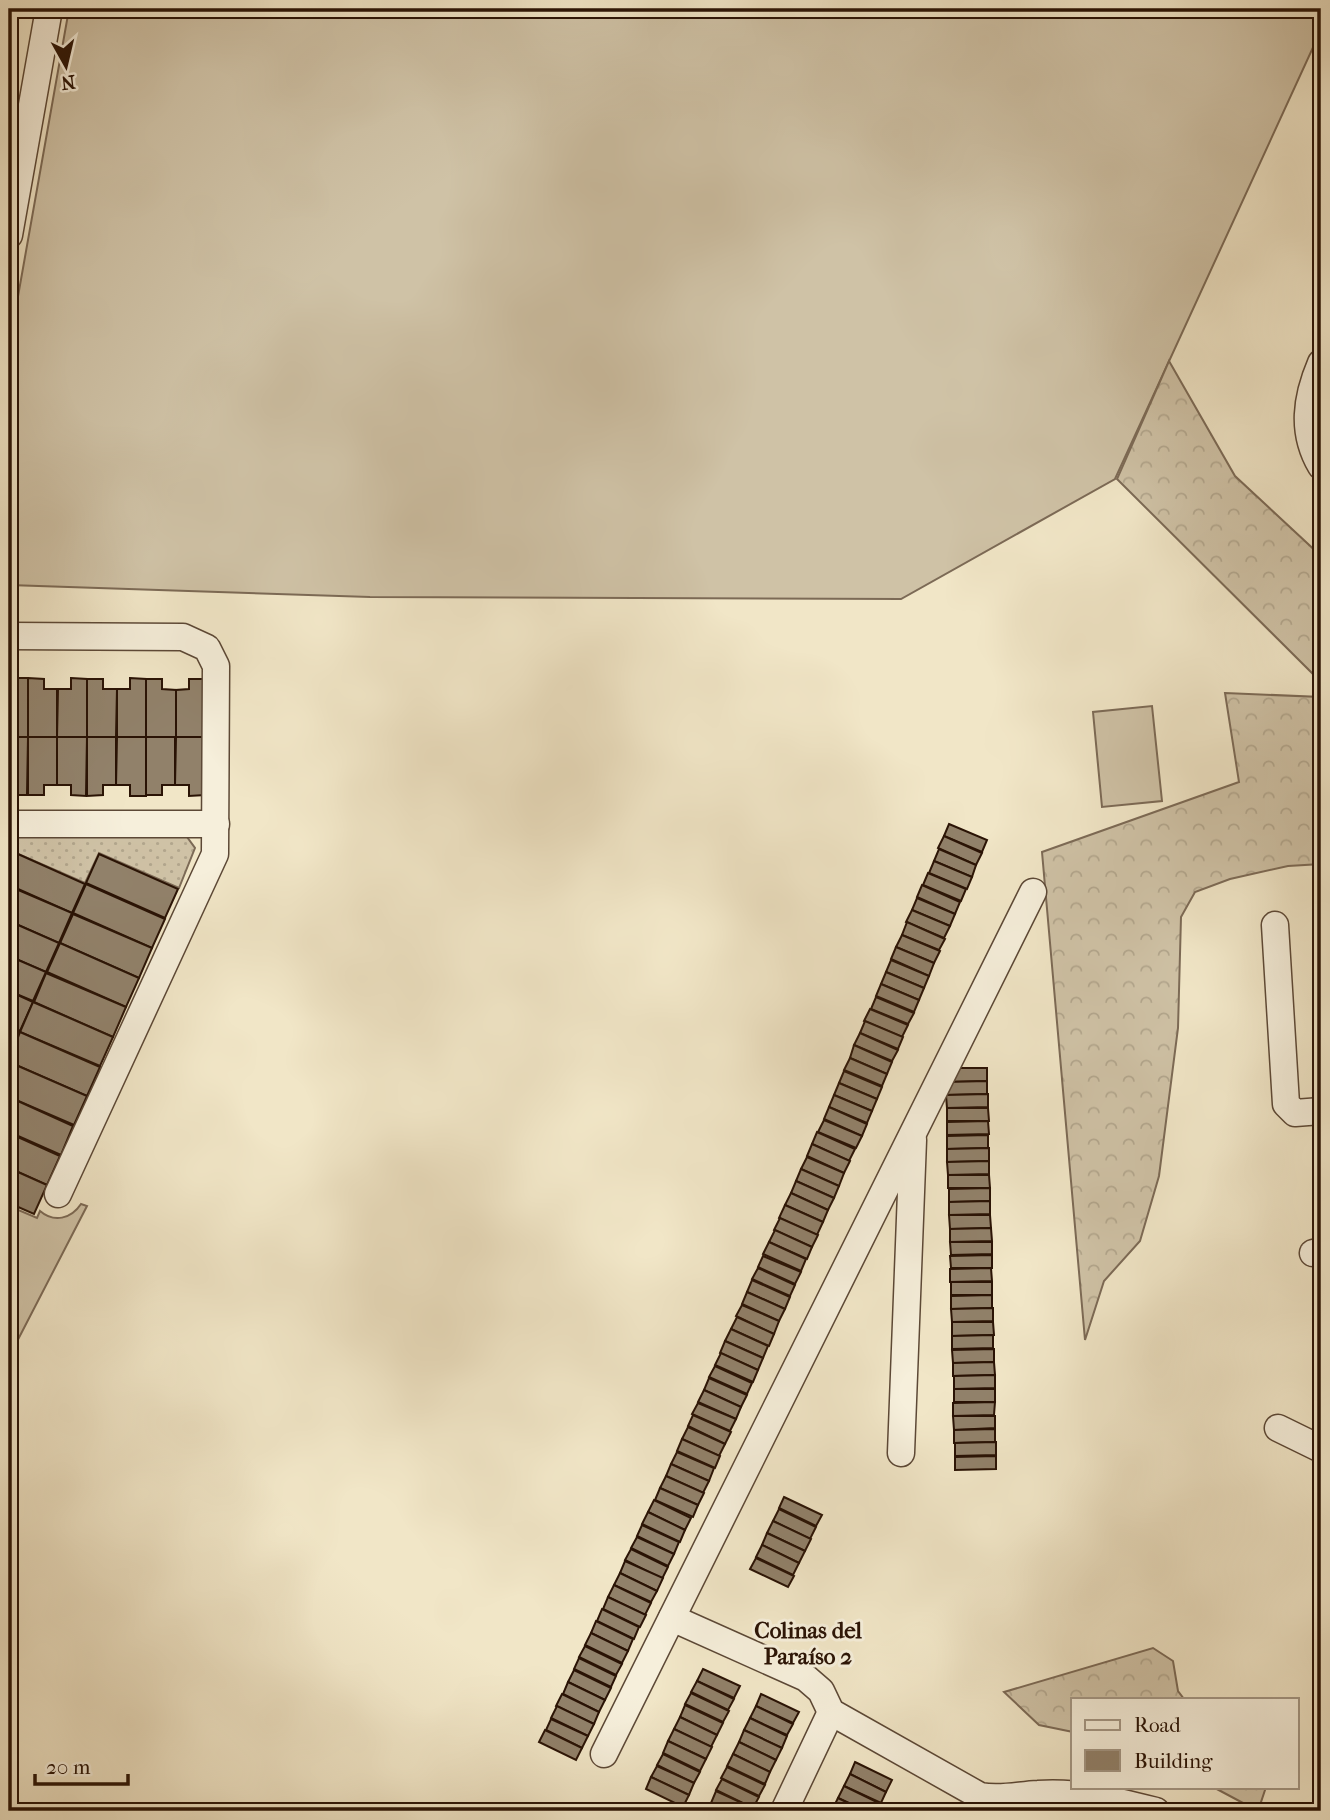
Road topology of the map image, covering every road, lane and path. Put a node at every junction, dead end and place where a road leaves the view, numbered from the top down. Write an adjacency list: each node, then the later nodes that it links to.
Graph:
1 (48, 9): 2 (street)
2 (17, 138): 3 (street)
3 (9, 235)
4 (1321, 363): 5 (street)
5 (1316, 458)
6 (9, 636): 8 (street)
7 (9, 824): 8 (street)
8 (216, 824): 13 (street)
9 (1032, 892): 12 (street)
10 (1275, 925): 11 (street)
11 (1321, 1111)
12 (914, 1132): 16 (street); 17 (street)
13 (58, 1194)
14 (1278, 1428): 15 (street)
15 (1321, 1449)
16 (901, 1453)
17 (672, 1618): 18 (street); 19 (street)
18 (831, 1712): 20 (street); 21 (street)
19 (604, 1755)
20 (784, 1811)
21 (1156, 1811)

